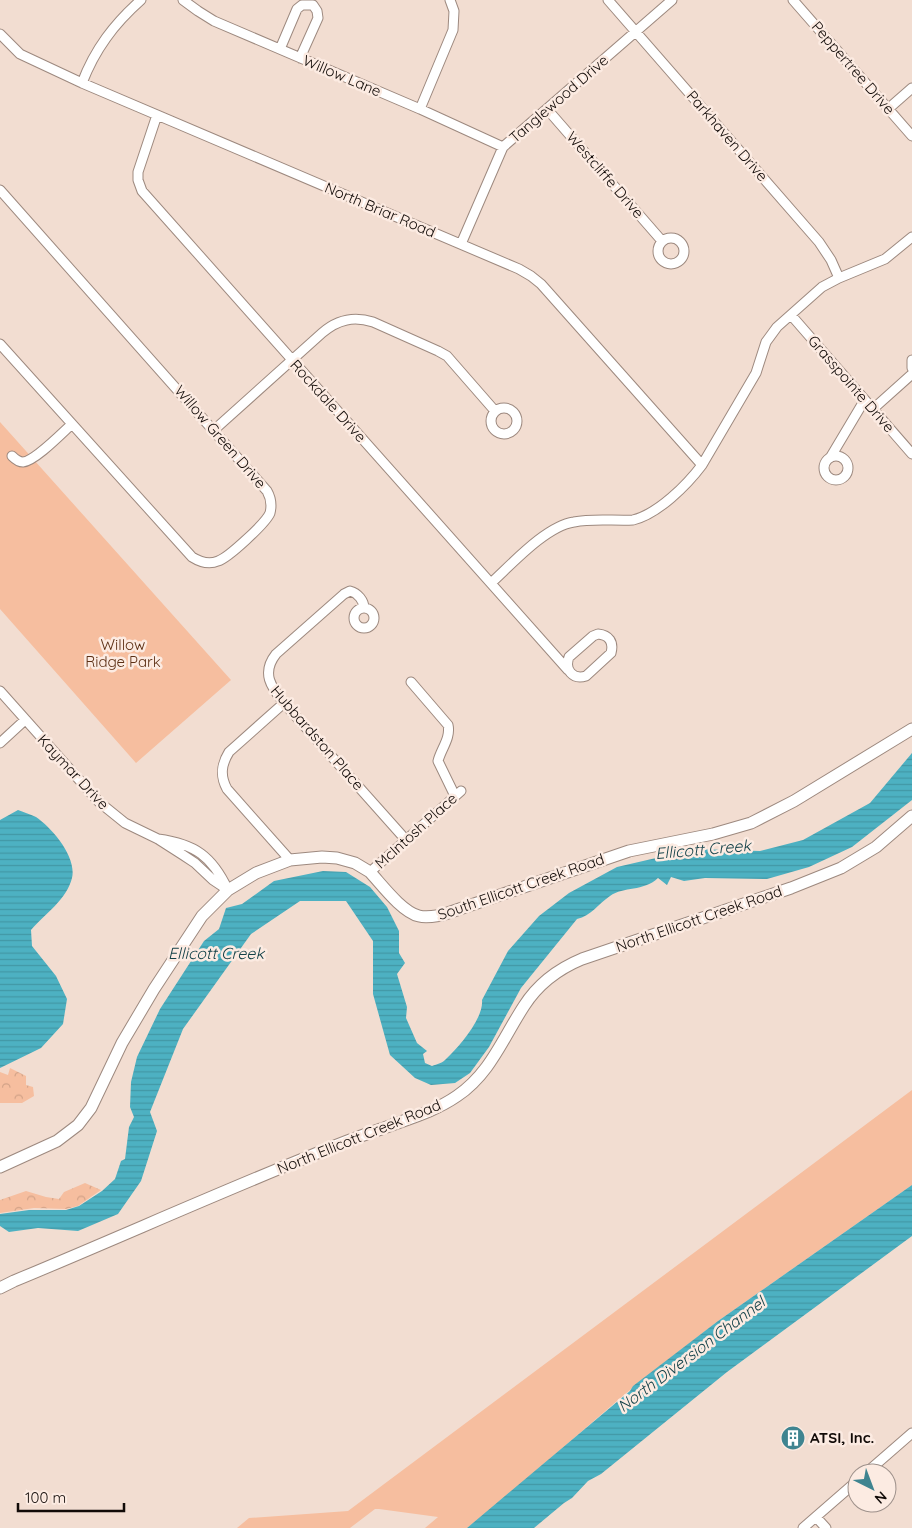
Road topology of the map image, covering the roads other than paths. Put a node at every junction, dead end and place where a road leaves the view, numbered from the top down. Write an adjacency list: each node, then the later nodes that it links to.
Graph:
1 (140, 0): 11 (street)
2 (183, 0): 9 (street, Willow Lane)
3 (450, 0): 13 (street)
4 (608, 0): 7 (street, Parkhaven Drive)
5 (672, 0): 7 (street, Tanglewood Drive)
6 (793, 0): 15 (street, Peppertree Drive)
7 (636, 31): 14 (street, Tanglewood Drive); 23 (street, Parkhaven Drive)
8 (0, 34): 11 (street, North Briar Road)
9 (280, 49): 10 (street, Willow Lane); 10 (street)
10 (300, 58): 13 (street, Willow Lane)
11 (82, 83): 16 (street, North Briar Road)
12 (912, 88): 15 (street)
13 (420, 109): 18 (street, Willow Lane)
14 (547, 109): 18 (street, Tanglewood Drive); 21 (street, Westcliffe Drive)
15 (888, 109): 17 (street, Peppertree Drive)
16 (157, 115): 22 (street, North Briar Road); 27 (street, Rockdale Drive)
17 (912, 136)
18 (503, 147): 22 (street, Tanglewood Drive)
19 (0, 190): 34 (street, Willow Green Drive)
20 (912, 237): 23 (street)
21 (662, 241)
22 (461, 244): 38 (street, North Briar Road)
23 (839, 278): 24 (street)
24 (791, 315): 30 (street, Grasspointe Drive); 38 (street)
25 (0, 344): 33 (street, Willow Green Drive)
26 (912, 360): 28 (street)
27 (292, 361): 32 (street); 34 (street); 39 (street, Rockdale Drive)
28 (912, 368)
29 (912, 374): 31 (street)
30 (864, 401): 31 (street, Grasspointe Drive); 37 (street)
31 (873, 409): 35 (street, Grasspointe Drive)
32 (495, 411)
33 (72, 424): 34 (street, Willow Green Drive); 36 (street)
34 (214, 430)
35 (912, 454)
36 (12, 456)
37 (830, 458)
38 (702, 465): 39 (street)
39 (491, 583): 41 (street, Rockdale Drive)
40 (364, 608): 44 (street, Hubbardston Place)
41 (568, 670): 41 (street)
42 (411, 682): 49 (street, McIntosh Place)
43 (0, 691): 45 (street, Kaymar Drive)
44 (284, 703): 49 (street, Hubbardston Place); 50 (street)
45 (26, 720): 47 (street); 52 (street, Kaymar Drive)
46 (912, 729): 51 (street, South Ellicott Creek Road)
47 (0, 743)
48 (912, 816): 54 (street, North Ellicott Creek Road)
49 (406, 840): 51 (street, McIntosh Place)
50 (290, 860): 51 (street, South Ellicott Creek Road); 52 (street, South Ellicott Creek Road)
51 (370, 872)
52 (228, 890): 53 (street, South Ellicott Creek Road)
53 (0, 1167)
54 (0, 1288)
55 (912, 1433): 56 (street)
56 (878, 1463)
57 (847, 1490): 58 (street)
58 (816, 1517): 59 (street); 60 (street)
59 (803, 1528)
60 (826, 1528)

